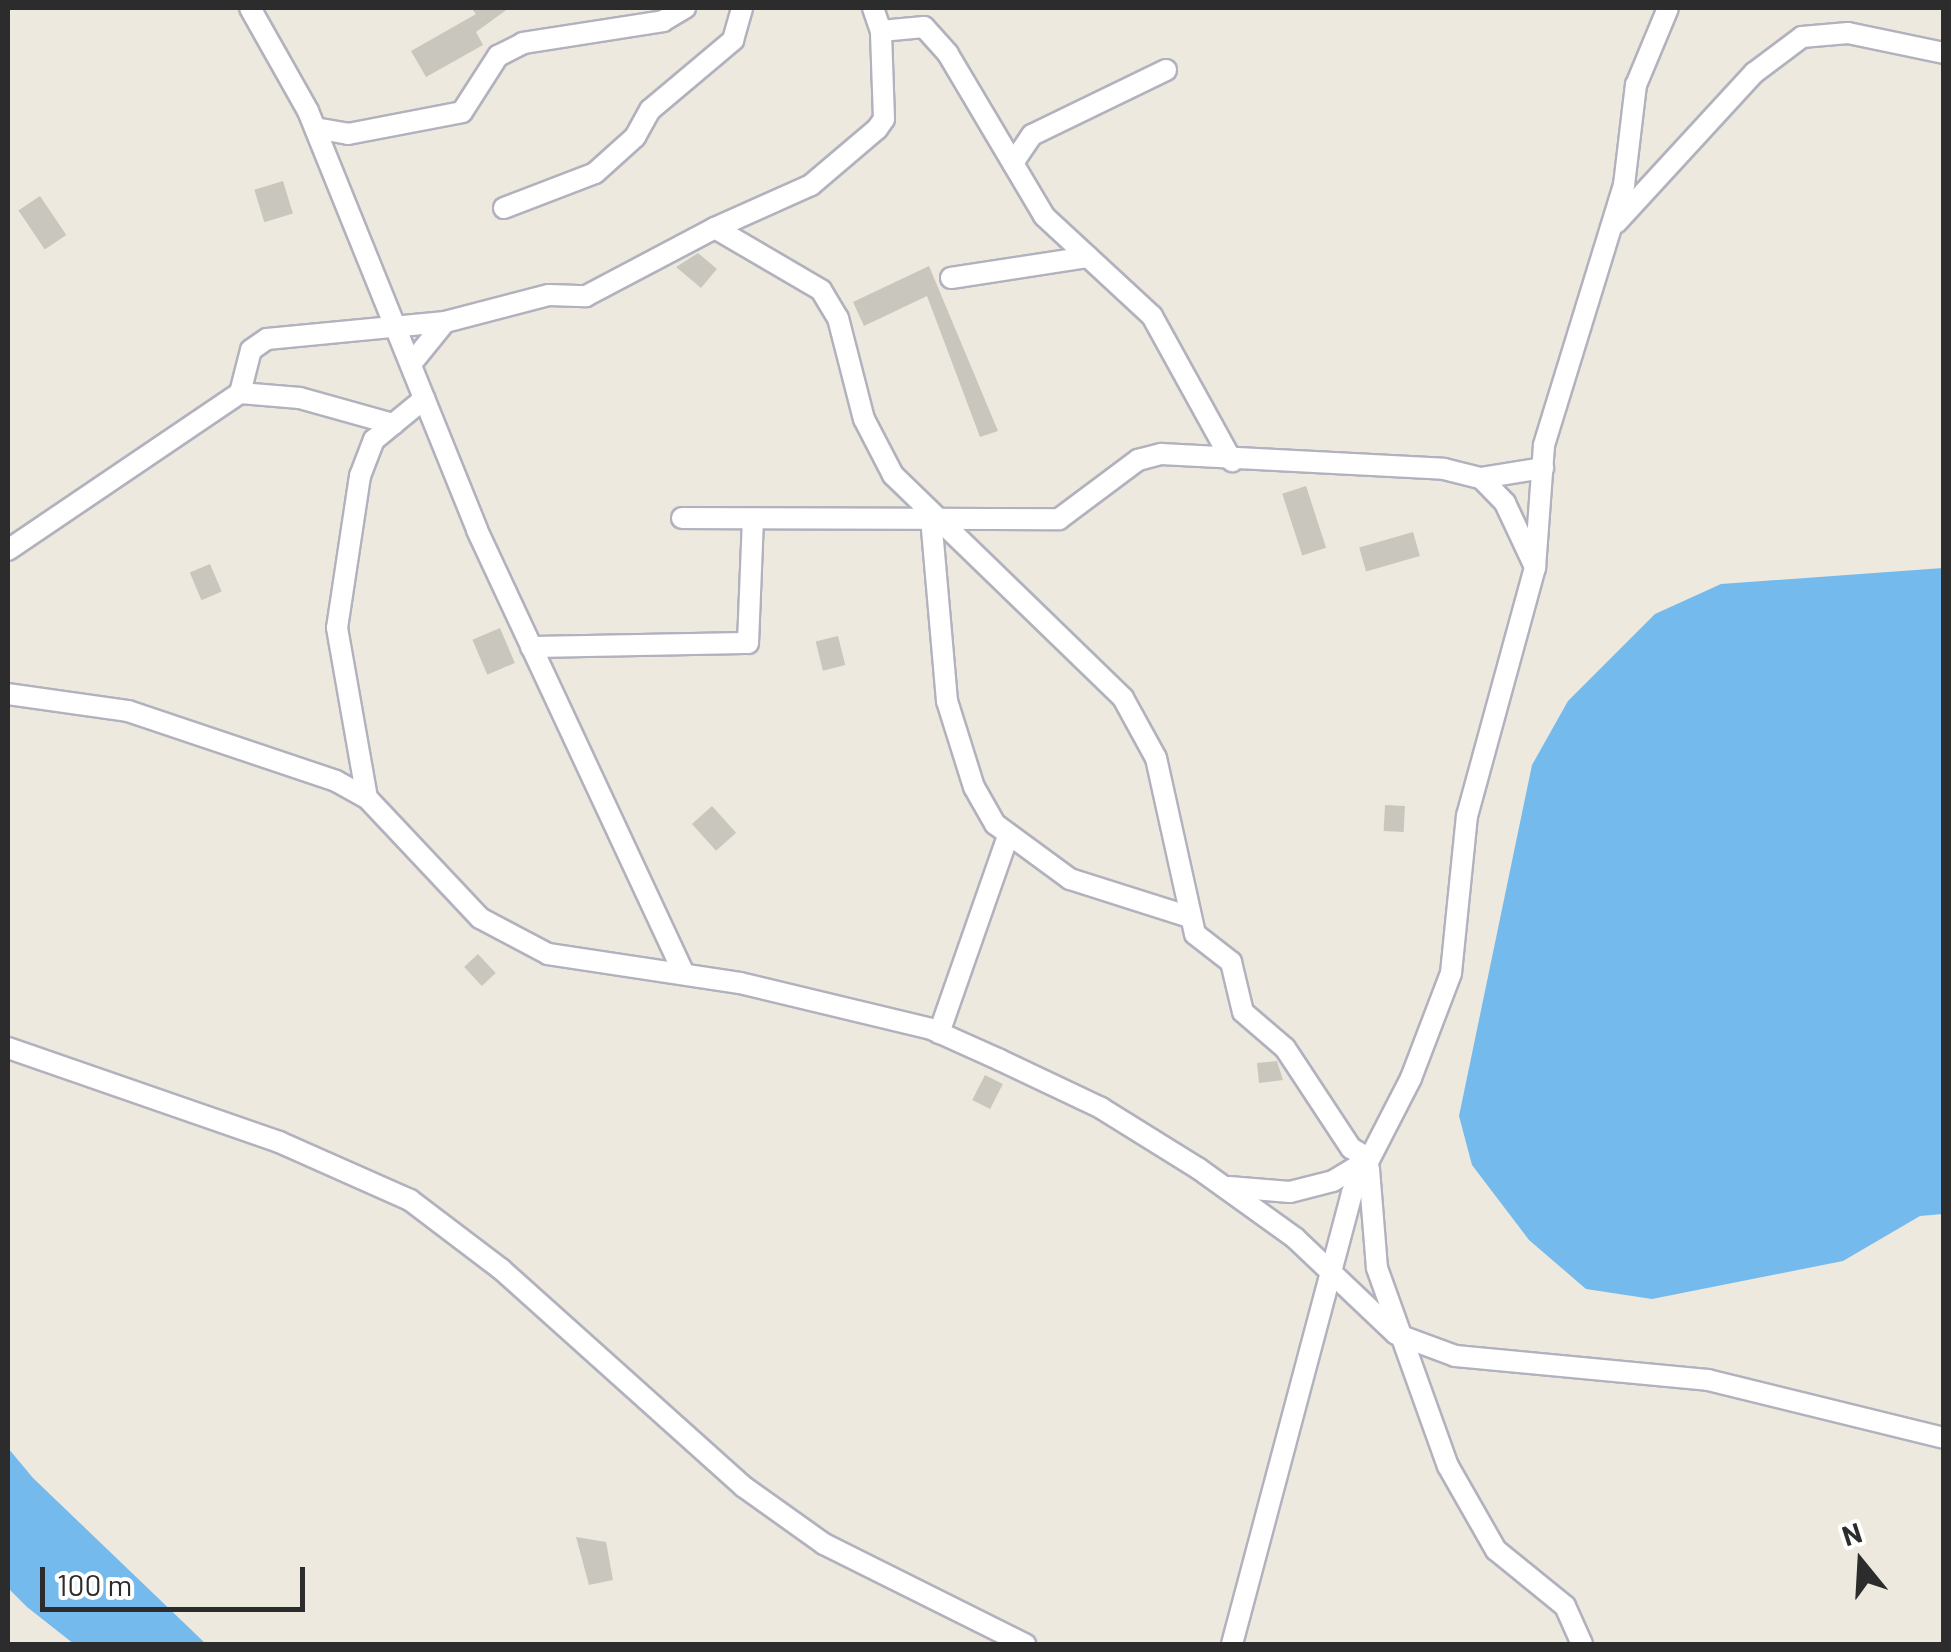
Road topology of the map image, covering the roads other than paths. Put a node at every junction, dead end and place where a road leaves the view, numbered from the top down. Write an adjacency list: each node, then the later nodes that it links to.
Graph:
1 (250, 8): 9 (street)
2 (686, 8): 9 (street)
3 (742, 8): 11 (street)
4 (873, 8): 6 (street)
5 (1668, 8): 13 (street)
6 (880, 30): 10 (street); 12 (street)
7 (1944, 52): 13 (street)
8 (1166, 70): 10 (street)
9 (315, 128): 17 (street)
10 (1013, 163): 14 (street)
11 (504, 208)
12 (715, 228): 16 (street); 26 (street)
13 (1610, 230): 23 (street)
14 (1088, 256): 15 (street); 22 (street)
15 (951, 278)
16 (445, 322): 17 (street); 18 (street)
17 (398, 330): 18 (street); 19 (street)
18 (411, 364): 20 (street)
19 (240, 394): 21 (street); 28 (street)
20 (424, 398): 21 (street); 30 (street)
21 (393, 424): 32 (street)
22 (1232, 461): 24 (street); 26 (street)
23 (1542, 468): 24 (street); 29 (street)
24 (1482, 478): 29 (street)
25 (682, 518): 27 (street)
26 (931, 518): 27 (street); 33 (street); 34 (street)
27 (753, 520): 30 (street)
28 (8, 550)
29 (1535, 568): 38 (street)
30 (530, 646): 35 (street)
31 (8, 694): 32 (street)
32 (367, 798): 35 (street)
33 (1008, 836): 34 (street); 36 (street)
34 (1190, 917): 38 (street)
35 (684, 972): 36 (street)
36 (939, 1033): 39 (street)
37 (8, 1048): 43 (street)
38 (1370, 1159): 39 (street); 40 (street); 41 (street)
39 (1225, 1187): 40 (street)
40 (1327, 1272): 41 (street); 44 (street)
41 (1396, 1334): 42 (street); 45 (street)
42 (1944, 1438)
43 (1026, 1644)
44 (1232, 1644)
45 (1582, 1644)

